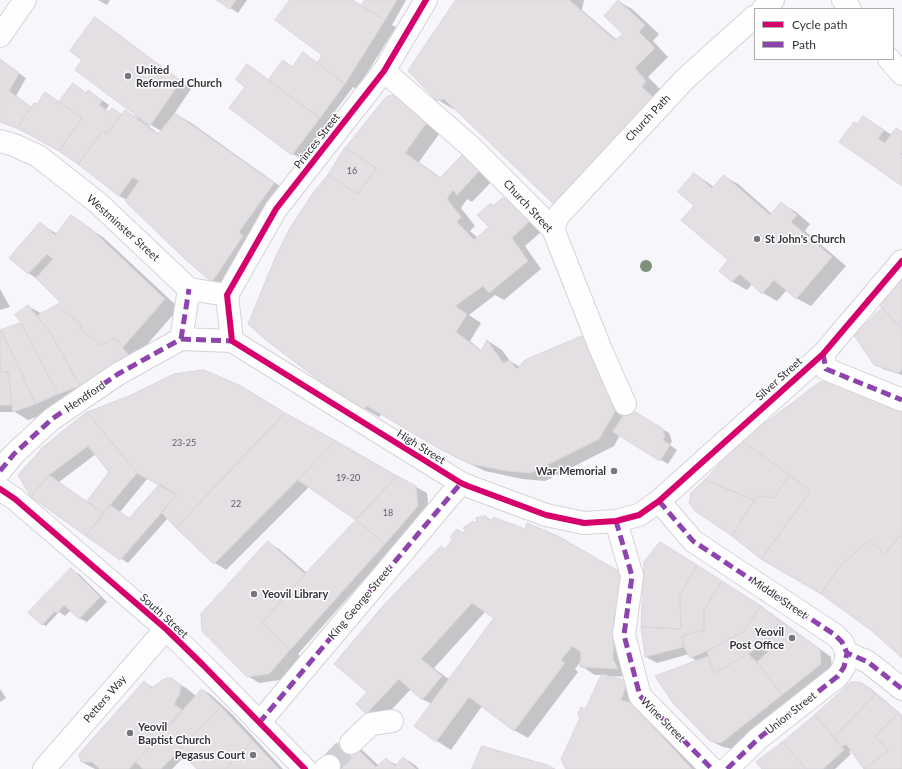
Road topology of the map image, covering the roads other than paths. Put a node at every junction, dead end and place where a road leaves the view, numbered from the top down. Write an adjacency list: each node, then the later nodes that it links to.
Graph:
1 (426, 0): 10 (street, Princes Street)
2 (773, 0): 4 (street)
3 (843, 0): 5 (street)
4 (764, 8)
5 (849, 8)
6 (12, 12): 8 (street)
7 (754, 17): 13 (street, Church Path)
8 (0, 36)
9 (890, 60): 11 (street)
10 (384, 71): 13 (street, Church Street); 16 (street, Princes Street)
11 (902, 74)
12 (0, 141): 15 (street, Westminster Street)
13 (552, 230): 21 (street, Church Street)
14 (902, 261): 19 (street, Silver Street)
15 (189, 289): 16 (street); 17 (street)
16 (227, 295): 18 (street)
17 (181, 339): 18 (street, High Street); 22 (street, Hendford)
18 (232, 341): 23 (street, High Street)
19 (823, 354): 20 (street); 25 (street, Silver Street)
20 (902, 400)
21 (625, 404)
22 (0, 471)
23 (461, 483): 26 (street, High Street); 31 (street, King George Street)
24 (0, 489): 27 (street, South Street)
25 (659, 501): 26 (street, High Street); 28 (street, Middle Street)
26 (616, 521): 35 (street, Wine Street)
27 (166, 629): 31 (street, South Street); 33 (street, Petters Way)
28 (847, 653): 29 (street); 35 (street, Union Street)
29 (902, 689)
30 (392, 721): 32 (street)
31 (259, 723): 34 (street, South Street)
32 (351, 743)
33 (44, 769)
34 (305, 769)
35 (724, 769)

